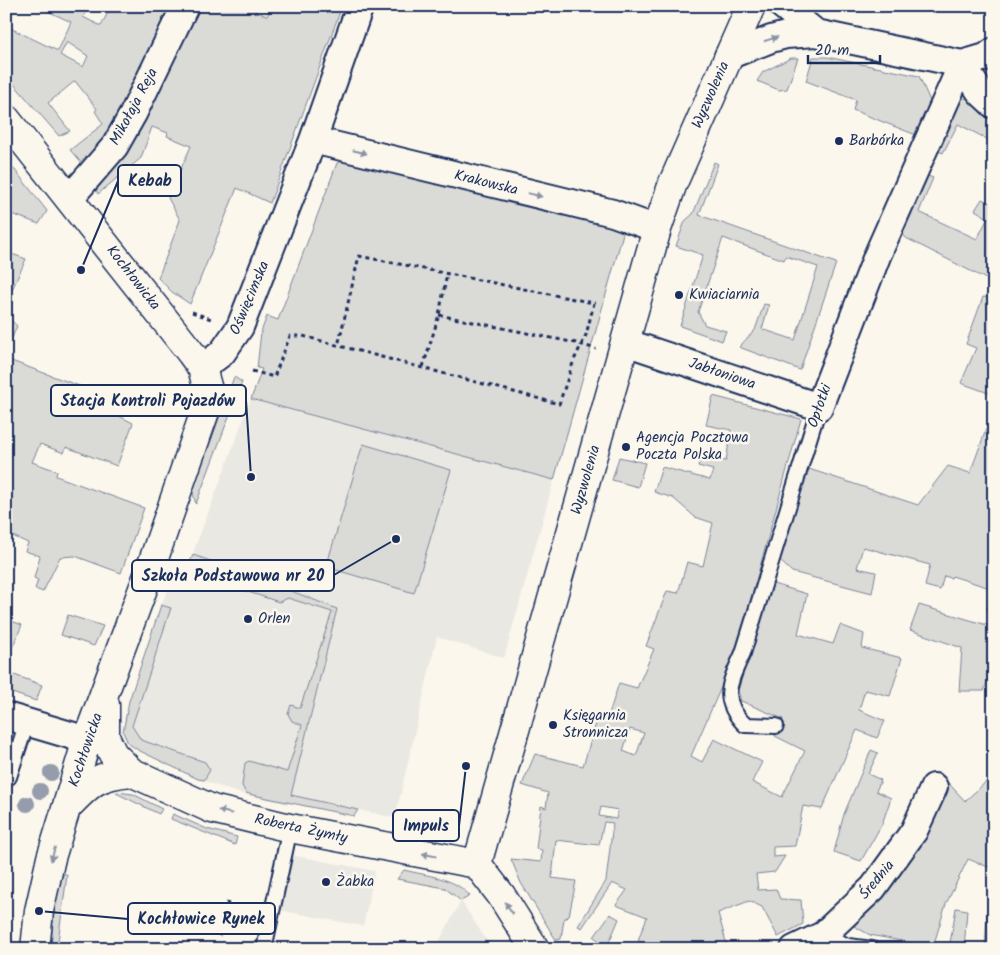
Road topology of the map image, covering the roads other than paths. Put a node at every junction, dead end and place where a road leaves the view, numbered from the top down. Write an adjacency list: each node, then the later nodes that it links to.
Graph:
1 (185, 6): 12 (street, Mikołaja Reja)
2 (360, 6): 11 (street, Oświęcimska)
3 (751, 6): 7 (street, Wyzwolenia)
4 (783, 6): 5 (street)
5 (816, 34): 7 (street, one-way to 5); 8 (street)
6 (994, 52): 8 (street)
7 (728, 56): 13 (street, Wyzwolenia)
8 (962, 64): 9 (street); 16 (street, Opłotki)
9 (994, 105)
10 (6, 118): 12 (street, Kochłowicka)
11 (313, 140): 13 (street, Krakowska, one-way to 13); 15 (street, Oświęcimska)
12 (70, 198): 15 (street, Kochłowicka)
13 (657, 229): 14 (street, Wyzwolenia)
14 (612, 341): 16 (street, Jabłoniowa); 26 (street, Wyzwolenia)
15 (202, 368): 17 (street)
16 (819, 407): 19 (lane, Opłotki)
17 (106, 694): 20 (street, Kochłowicka); 21 (street, Roberta Żymły)
18 (17, 719): 20 (street); 22 (lane)
19 (776, 726)
20 (87, 740): 24 (street, Kochłowicka)
21 (131, 772): 24 (street); 25 (street, Roberta Żymły, one-way to 21)
22 (9, 777)
23 (934, 787): 27 (street, Średnia)
24 (67, 807): 28 (street, one-way to 28)
25 (290, 828): 26 (street, Roberta Żymły, one-way to 25); 29 (lane)
26 (477, 864): 30 (street, one-way to 26)
27 (823, 935): 31 (street, Średnia); 32 (lane)
28 (34, 946)
29 (264, 949)
30 (535, 949)
31 (794, 949)
32 (872, 949)

